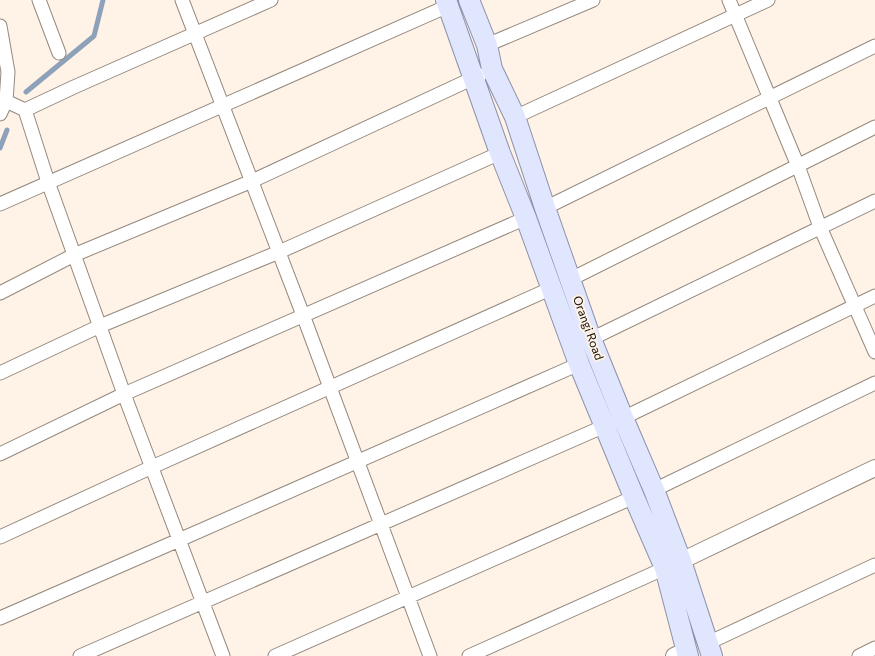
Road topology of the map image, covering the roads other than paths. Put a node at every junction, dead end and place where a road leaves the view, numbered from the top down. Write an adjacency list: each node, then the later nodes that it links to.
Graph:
1 (39, 0): 15 (street)
2 (182, 0): 11 (street)
3 (271, 0): 11 (street)
4 (469, 0): 13 (main road, Orangi Road)
5 (593, 0): 13 (street)
6 (729, 0): 9 (street)
7 (768, 0): 9 (street)
8 (447, 3): 17 (main road, Orangi Road); 20 (street)
9 (735, 15): 18 (street); 23 (street)
10 (0, 26): 12 (street)
11 (195, 34): 20 (street); 21 (street)
12 (2, 43): 19 (street)
13 (487, 45): 16 (main road, Orangi Road)
14 (875, 46): 18 (street)
15 (59, 53)
16 (492, 69): 17 (street); 23 (main road, Orangi Road)
17 (473, 79): 25 (main road, Orangi Road); 27 (street)
18 (769, 97): 26 (street); 31 (street)
19 (6, 101): 21 (street); 22 (street)
20 (223, 106): 27 (street); 28 (street)
21 (25, 110): 28 (street)
22 (0, 114)
23 (515, 117): 31 (main road, Orangi Road)
24 (875, 127): 26 (street)
25 (500, 153): 32 (main road, Orangi Road); 34 (street)
26 (798, 166): 33 (street); 36 (street)
27 (252, 181): 34 (street); 35 (street)
28 (48, 182): 30 (street); 35 (street)
29 (875, 201): 33 (street)
30 (0, 204)
31 (545, 208): 36 (main road, Orangi Road)
32 (526, 218): 37 (main road, Orangi Road); 41 (street)
33 (820, 227): 40 (street); 43 (street)
34 (279, 252): 41 (street); 42 (street)
35 (74, 255): 38 (street); 42 (street)
36 (571, 279): 43 (main road, Orangi Road)
37 (552, 288): 45 (main road, Orangi Road); 48 (street)
38 (0, 293)
39 (875, 296): 40 (street)
40 (856, 306): 44 (street); 50 (street)
41 (304, 315): 48 (street); 49 (street)
42 (100, 326): 46 (street); 49 (street)
43 (591, 338): 50 (main road, Orangi Road)
44 (875, 352)
45 (579, 364): 50 (main road, Orangi Road); 52 (street)
46 (0, 373)
47 (875, 383): 55 (street)
48 (330, 387): 52 (street); 53 (street)
49 (124, 394): 51 (street); 53 (street)
50 (614, 422): 55 (main road, Orangi Road); 56 (main road, Orangi Road); 57 (street)
51 (0, 454)
52 (358, 462): 57 (street); 59 (street)
53 (152, 467): 58 (street); 59 (street)
54 (875, 468): 60 (street)
55 (654, 490): 60 (main road, Orangi Road)
56 (634, 497): 60 (main road, Orangi Road); 62 (street)
57 (381, 524): 62 (street); 63 (street)
58 (0, 537)
59 (179, 540): 63 (street); 64 (street)
60 (673, 564): 66 (main road, Orangi Road); 67 (main road, Orangi Road); 72 (street)
61 (875, 566): 66 (street)
62 (408, 597): 70 (street); 71 (street)
63 (203, 602): 68 (street); 69 (street)
64 (0, 618)
65 (875, 648): 73 (street)
66 (710, 650)
67 (683, 654)
68 (80, 656)
69 (223, 656)
70 (275, 656)
71 (430, 656)
72 (469, 656)
73 (859, 656)

